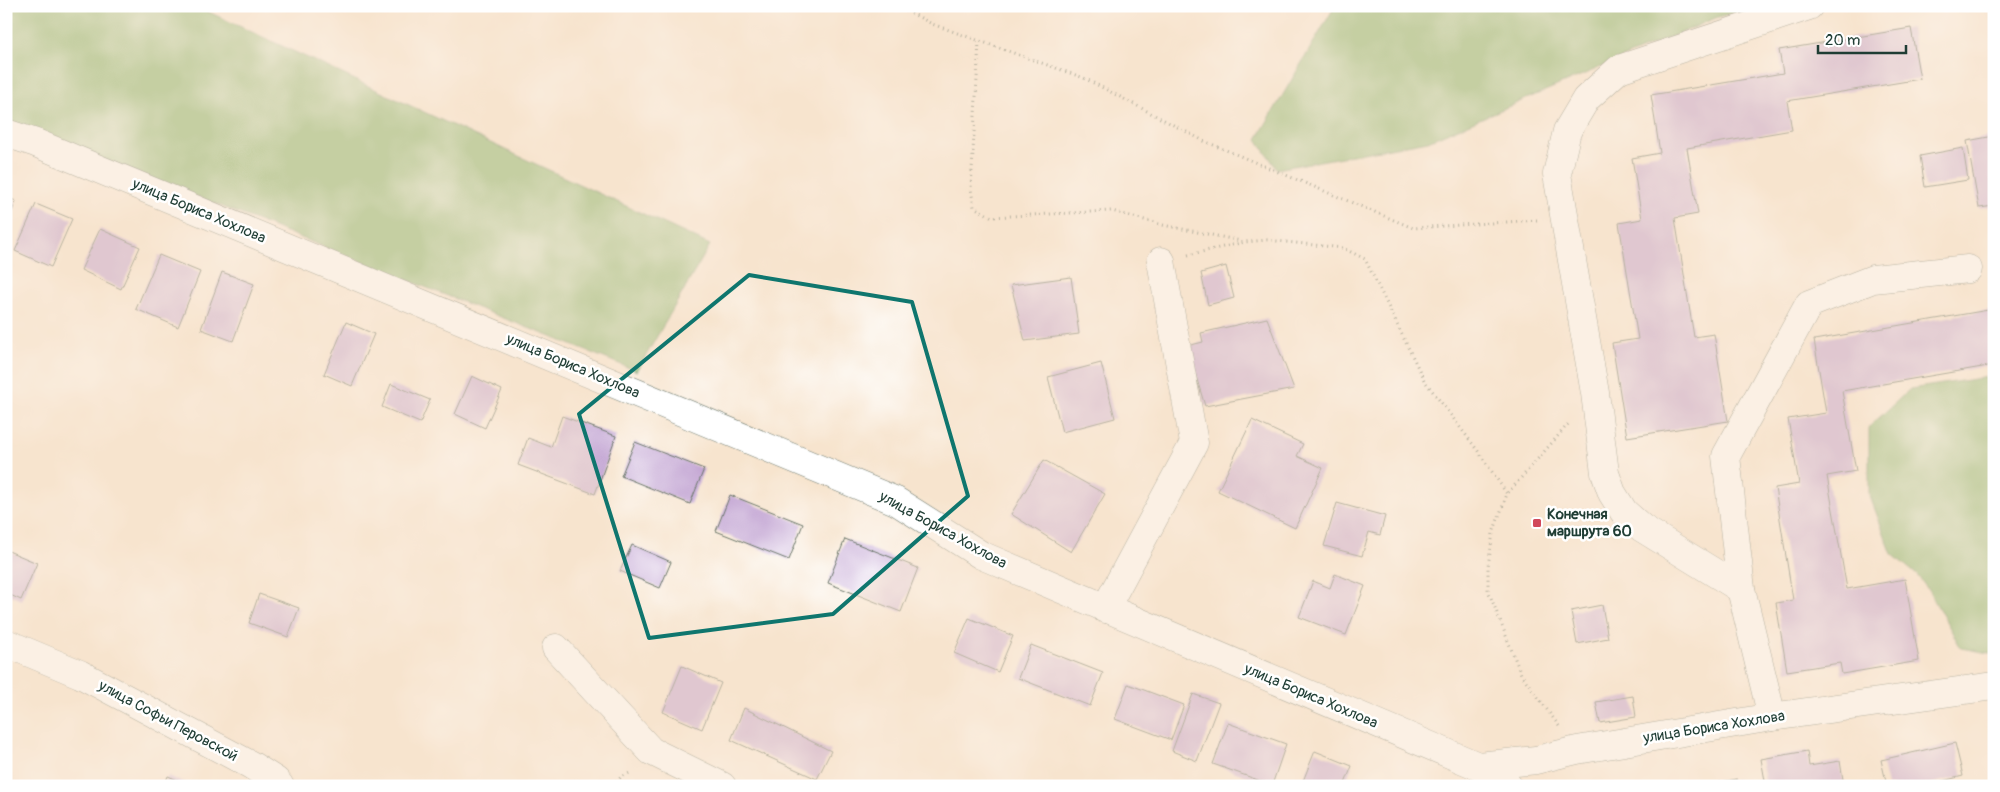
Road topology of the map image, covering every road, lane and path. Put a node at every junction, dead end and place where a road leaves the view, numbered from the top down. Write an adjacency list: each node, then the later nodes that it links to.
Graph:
1 (898, 6): 3 (path)
2 (1809, 6): 5 (street)
3 (979, 40): 5 (path); 6 (path)
4 (6, 133): 12 (street, улица Бориса Хохлова)
5 (1565, 218): 9 (street)
6 (1244, 242): 7 (path); 10 (path)
7 (1161, 261): 12 (street)
8 (1968, 269): 11 (street)
9 (1595, 393): 10 (path); 11 (street)
10 (1507, 494): 17 (path)
11 (1741, 589): 16 (street)
12 (1105, 609): 18 (street, улица Бориса Хохлова)
13 (6, 643): 19 (street, улица Софьи Перовской)
14 (556, 648): 20 (street)
15 (1994, 686): 16 (street, улица Бориса Хохлова)
16 (1772, 717): 17 (street, улица Бориса Хохлова)
17 (1577, 750): 18 (street, улица Бориса Хохлова)
18 (1478, 766): 21 (street)
19 (280, 786)
20 (722, 786)
21 (1508, 786)

